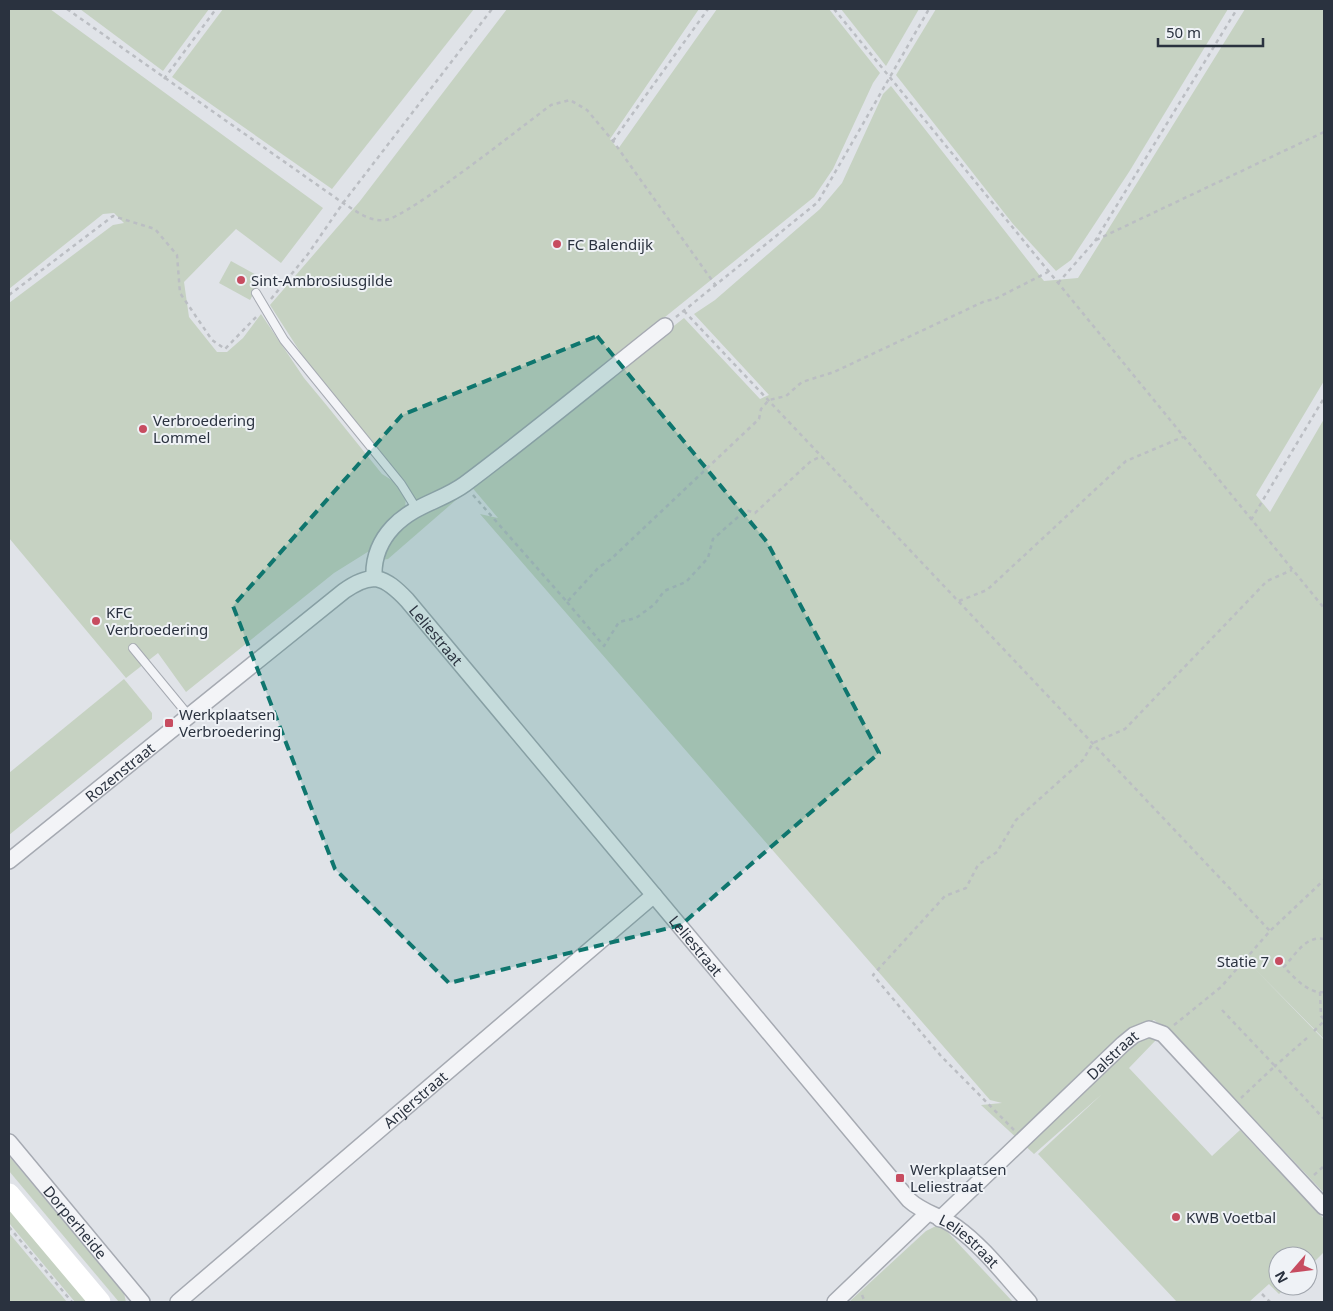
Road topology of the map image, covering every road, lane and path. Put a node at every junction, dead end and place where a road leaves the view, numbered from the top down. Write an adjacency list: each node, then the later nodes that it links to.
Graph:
1 (67, 9): 9 (path)
2 (216, 9): 9 (path)
3 (492, 9): 12 (path)
4 (708, 9): 11 (path)
5 (834, 9): 8 (path)
6 (929, 9): 8 (path)
7 (1237, 9): 13 (path)
8 (889, 77): 14 (path); 16 (path)
9 (164, 79): 12 (path)
10 (1324, 132): 13 (path)
11 (613, 141): 12 (path); 16 (path)
12 (343, 203): 19 (path)
13 (1094, 241): 15 (path)
14 (1048, 272): 15 (path); 23 (path)
15 (1058, 283): 24 (path)
16 (716, 286): 20 (path)
17 (256, 293): 19 (lane)
18 (9, 295): 19 (path)
19 (264, 308): 27 (lane)
20 (684, 311): 21 (path); 23 (path)
21 (665, 326): 26 (street)
22 (1324, 398): 28 (path)
23 (769, 400): 25 (path); 32 (path)
24 (1183, 437): 28 (path); 31 (path)
25 (822, 456): 31 (path); 32 (path)
26 (463, 485): 27 (street); 32 (path)
27 (416, 508): 30 (street)
28 (1251, 520): 29 (path)
29 (1292, 570): 33 (path); 36 (path)
30 (374, 578): 35 (street, Rozenstraat); 39 (street, Leliestraat)
31 (959, 601): 36 (path)
32 (567, 602)
33 (1324, 608)
34 (133, 648): 35 (lane)
35 (189, 716): 37 (street, Rozenstraat)
36 (1093, 743): 40 (path); 52 (path)
37 (9, 861)
38 (1324, 880): 40 (path)
39 (654, 895): 58 (street, Leliestraat); 64 (street, Anjerstraat)
40 (1270, 931): 47 (path)
41 (1324, 939): 42 (path)
42 (1320, 992): 43 (path); 45 (path)
43 (1324, 992)
44 (1222, 1010): 49 (path)
45 (1324, 1020): 46 (path)
46 (1314, 1031)
47 (1163, 1034): 50 (street, Dalstraat); 52 (street, Dalstraat)
48 (1307, 1038): 49 (path)
49 (1275, 1066): 50 (path); 51 (path)
50 (1231, 1107): 57 (street, Dalstraat)
51 (1324, 1119)
52 (1024, 1140): 58 (street, Dalstraat)
53 (9, 1142): 63 (street, Dorperheide)
54 (1324, 1166): 55 (path)
55 (1314, 1176)
56 (9, 1194): 62 (main road)
57 (1324, 1207)
58 (934, 1216): 65 (street, Dalstraat); 66 (street, Leliestraat)
59 (9, 1227): 61 (path)
60 (1262, 1294): 67 (path)
61 (72, 1302)
62 (100, 1302)
63 (142, 1302)
64 (178, 1302)
65 (835, 1302)
66 (1029, 1302)
67 (1270, 1302)

